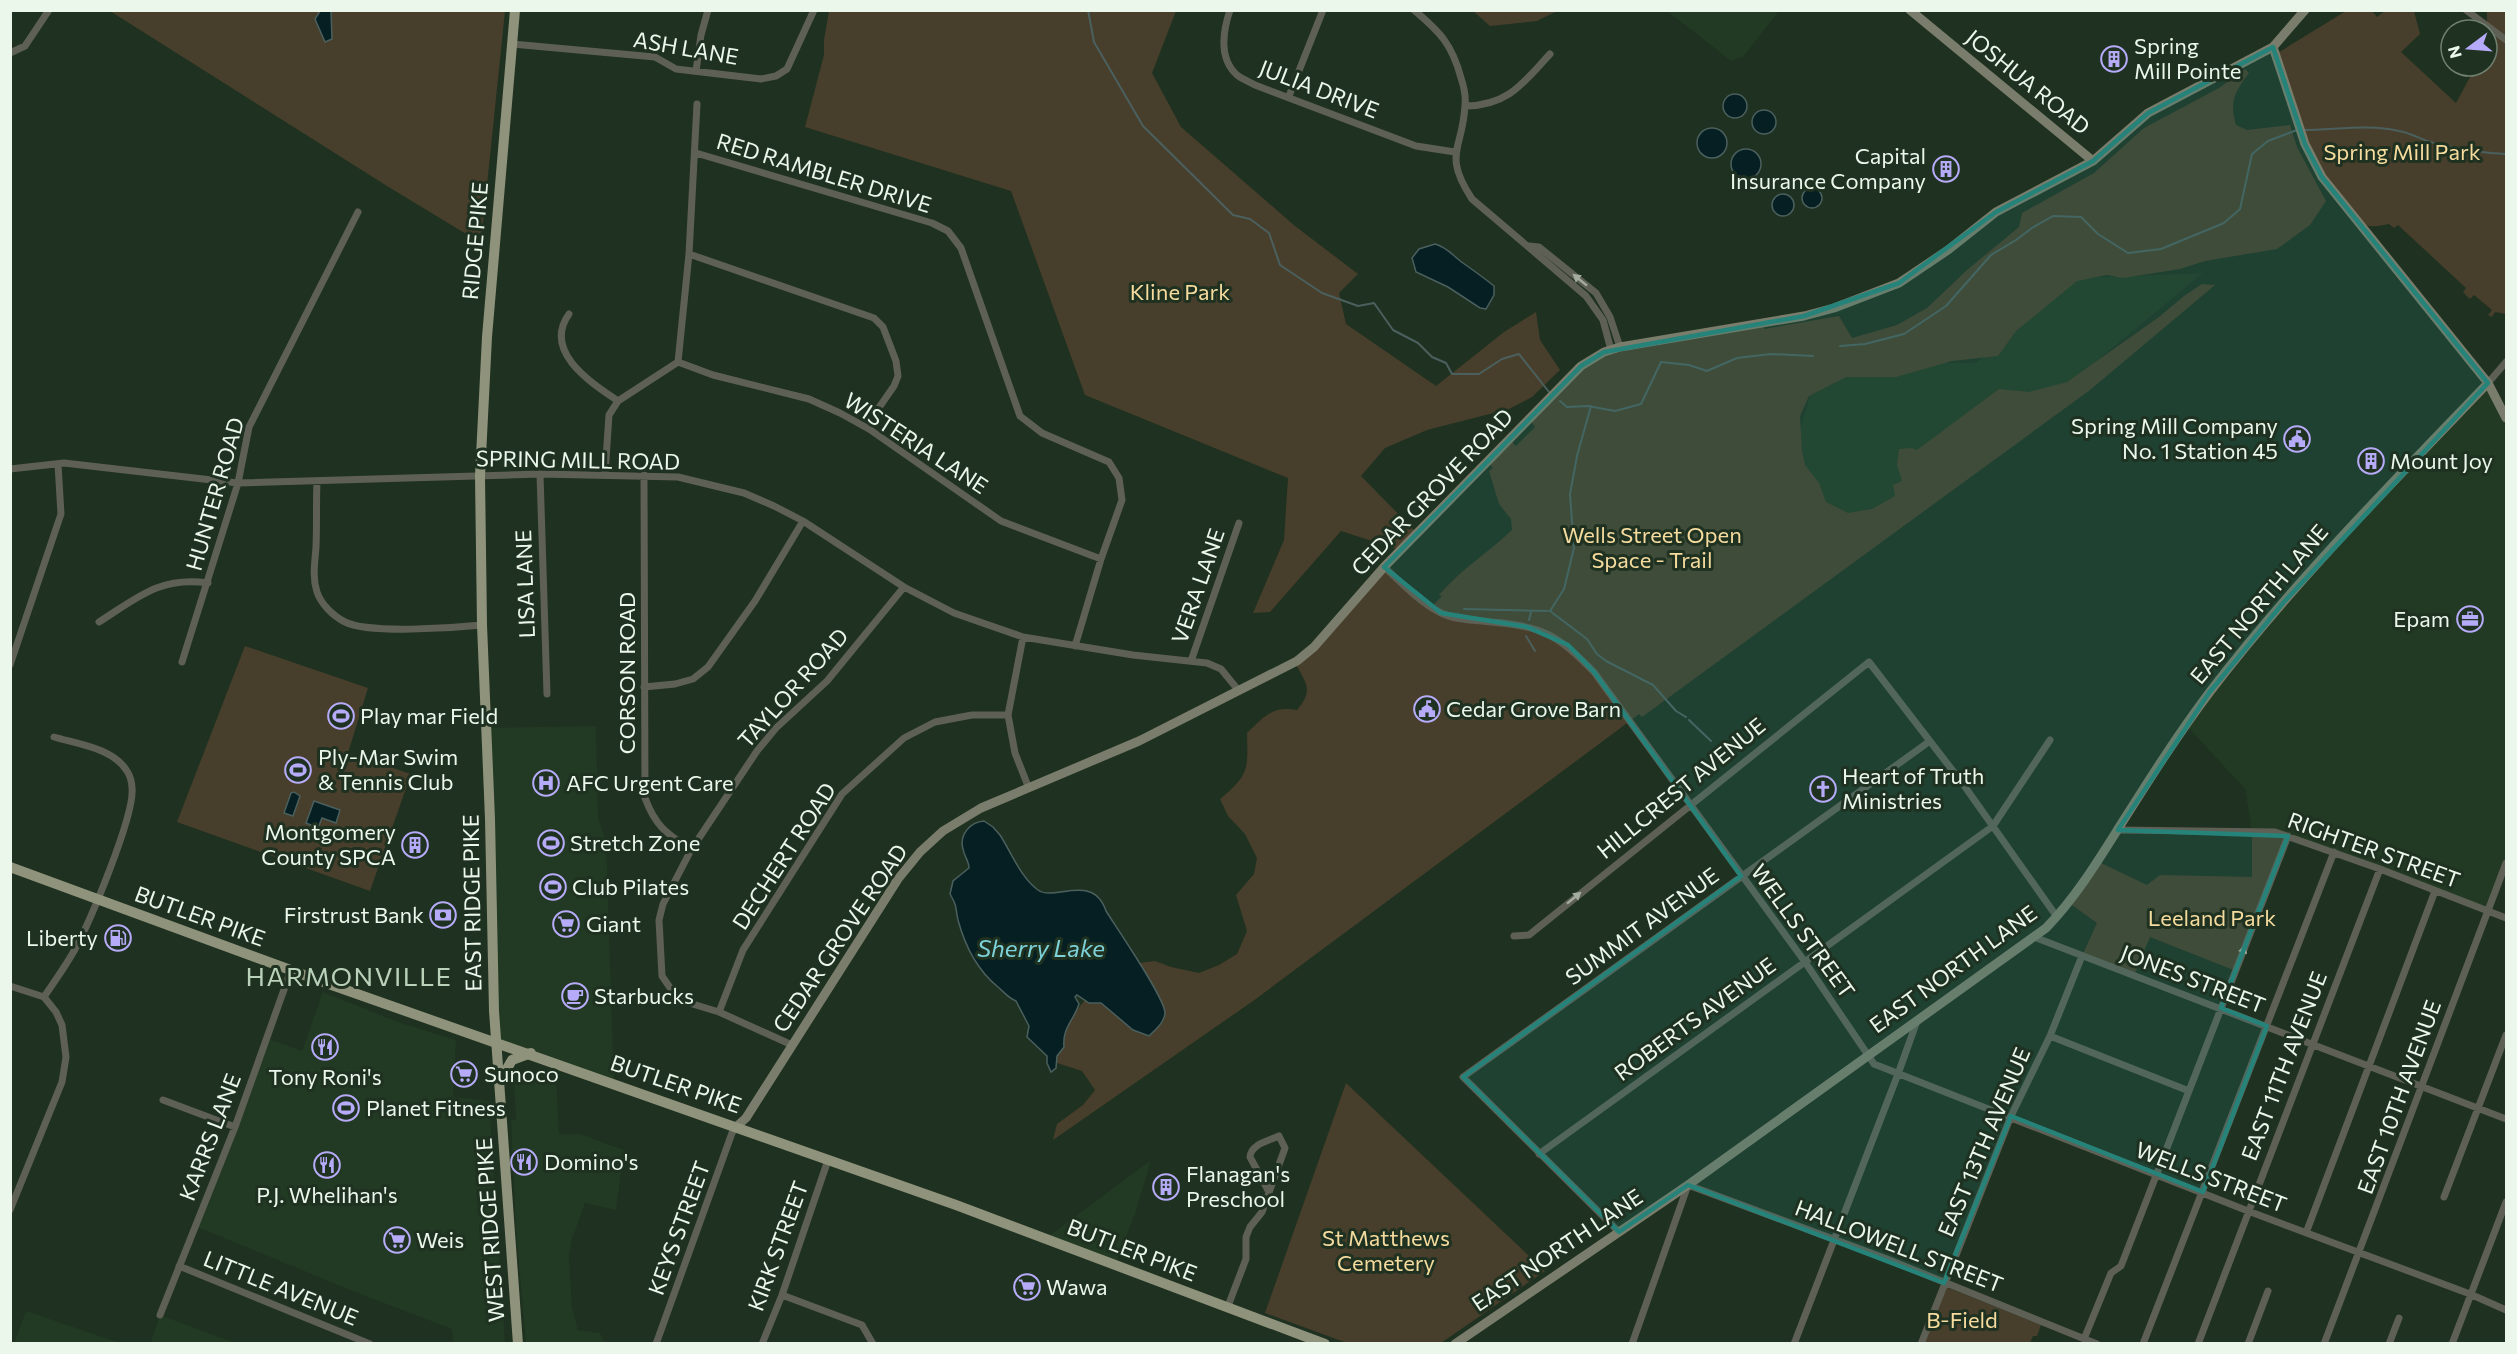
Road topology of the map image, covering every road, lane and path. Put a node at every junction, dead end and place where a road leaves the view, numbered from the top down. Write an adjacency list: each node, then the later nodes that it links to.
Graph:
1 (49, 10): 14 (street)
2 (515, 10): 12 (main road, RIDGE PIKE)
3 (708, 10): 16 (street)
4 (814, 10): 16 (street, ASH LANE)
5 (1230, 10): 17 (street, JULIA DRIVE)
6 (1323, 10): 17 (street)
7 (1414, 10): 19 (street)
8 (1910, 10): 22 (street, JOSHUA ROAD)
9 (2306, 10): 13 (street, CEDAR GROVE ROAD)
10 (2466, 10): 11 (street)
11 (2506, 40)
12 (512, 44): 16 (street, ASH LANE); 38 (main road, RIDGE PIKE)
13 (2273, 46): 22 (street, CEDAR GROVE ROAD); 29 (street)
14 (10, 53)
15 (1550, 54): 19 (street)
16 (696, 71)
17 (1289, 96): 20 (street, JULIA DRIVE)
18 (697, 104): 21 (street)
19 (1466, 106): 20 (street)
20 (1455, 152): 26 (street)
21 (696, 153): 24 (street); 43 (street, RED RAMBLER DRIVE)
22 (2093, 161): 26 (street, CEDAR GROVE ROAD)
23 (358, 212): 40 (street, HUNTER ROAD)
24 (689, 254): 27 (street); 32 (street)
25 (569, 314): 30 (street)
26 (1616, 348): 44 (street, CEDAR GROVE ROAD)
27 (678, 362): 30 (street); 32 (street, WISTERIA LANE)
28 (2506, 362): 29 (street)
29 (2488, 383): 31 (street); 64 (street, EAST NORTH LANE)
30 (618, 401): 36 (street)
31 (2506, 418)
32 (869, 429): 43 (street, WISTERIA LANE)
33 (58, 464): 34 (street, SPRING MILL ROAD); 40 (street, SPRING MILL ROAD); 53 (street)
34 (10, 469)
35 (540, 474): 36 (street, SPRING MILL ROAD); 38 (street, SPRING MILL ROAD); 56 (street, LISA LANE)
36 (605, 474): 37 (street, SPRING MILL ROAD)
37 (644, 475): 41 (street, SPRING MILL ROAD); 54 (street, CORSON ROAD)
38 (480, 476): 39 (street, SPRING MILL ROAD); 48 (main road, EAST RIDGE PIKE)
39 (317, 482): 40 (street, SPRING MILL ROAD); 48 (street)
40 (238, 483): 45 (street, HUNTER ROAD)
41 (803, 521): 46 (street, SPRING MILL ROAD); 54 (street)
42 (1239, 523): 51 (street, VERA LANE)
43 (1101, 559): 50 (street, RED RAMBLER DRIVE)
44 (1384, 567): 55 (street, CEDAR GROVE ROAD); 62 (street, WELLS STREET)
45 (208, 583): 47 (street); 52 (street, HUNTER ROAD)
46 (904, 587): 49 (street, SPRING MILL ROAD); 66 (street, TAYLOR ROAD)
47 (99, 622)
48 (482, 626): 90 (main road, EAST RIDGE PIKE)
49 (1023, 637): 50 (street, SPRING MILL ROAD); 57 (street)
50 (1075, 646): 51 (street, SPRING MILL ROAD)
51 (1191, 661): 55 (street, SPRING MILL ROAD)
52 (182, 662)
53 (10, 665)
54 (644, 687): 66 (street, CORSON ROAD)
55 (1239, 691): 61 (street, CEDAR GROVE ROAD)
56 (547, 694)
57 (1008, 715): 61 (street); 85 (street, DECHERT ROAD)
58 (54, 737): 73 (street)
59 (2050, 740): 63 (street, ROBERTS AVENUE)
60 (1930, 741): 62 (street, HILLCREST AVENUE); 63 (street); 71 (street, SUMMIT AVENUE)
61 (1028, 786): 92 (street, CEDAR GROVE ROAD)
62 (1689, 804): 71 (street, WELLS STREET); 77 (street, HILLCREST AVENUE, one-way to 62)
63 (1993, 826): 75 (street); 80 (street, ROBERTS AVENUE)
64 (2118, 830): 65 (street, RIGHTER STREET); 75 (street, EAST NORTH LANE)
65 (2288, 836): 67 (street, RIGHTER STREET); 84 (street, one-way to 65)
66 (691, 850): 85 (street, TAYLOR ROAD)
67 (2334, 852): 70 (street, RIGHTER STREET); 87 (street)
68 (2506, 863): 74 (street, EAST 10TH AVENUE)
69 (10, 867): 73 (main road, BUTLER PIKE)
70 (2380, 869): 72 (street, RIGHTER STREET); 91 (street, EAST 11TH AVENUE)
71 (1741, 876): 80 (street, WELLS STREET); 106 (street, SUMMIT AVENUE)
72 (2435, 891): 74 (street, RIGHTER STREET); 95 (street)
73 (97, 900): 81 (main road, BUTLER PIKE); 83 (street)
74 (2487, 911): 76 (street, RIGHTER STREET); 98 (street, EAST 10TH AVENUE)
75 (2057, 916): 78 (street, EAST NORTH LANE)
76 (2506, 918)
77 (1514, 936)
78 (2034, 937): 79 (street, JONES STREET); 86 (street, EAST NORTH LANE)
79 (2082, 956): 84 (street, JONES STREET); 89 (street, EAST 13TH AVENUE)
80 (1806, 962): 94 (street, WELLS STREET); 106 (street, ROBERTS AVENUE)
81 (291, 970): 90 (main road, BUTLER PIKE); 105 (street, KARRS LANE)
82 (10, 986): 83 (street)
83 (44, 997): 114 (street)
84 (2221, 1008): 87 (street, JONES STREET); 99 (street)
85 (719, 1012): 92 (street, TAYLOR ROAD)
86 (1917, 1020): 94 (street, EAST NORTH LANE); 96 (street)
87 (2266, 1026): 91 (street, JONES STREET); 111 (street)
88 (2506, 1035): 101 (street)
89 (2050, 1036): 99 (street); 102 (street, EAST 13TH AVENUE)
90 (496, 1042): 93 (main road, BUTLER PIKE); 97 (main road, WEST RIDGE PIKE)
91 (2312, 1045): 95 (street, JONES STREET); 115 (street, EAST 11TH AVENUE)
92 (792, 1046): 104 (street, CEDAR GROVE ROAD)
93 (531, 1053): 97 (main road); 104 (main road, BUTLER PIKE)
94 (1868, 1056): 96 (street, WELLS STREET); 109 (street, EAST NORTH LANE)
95 (2368, 1066): 98 (street, JONES STREET); 117 (street)
96 (1898, 1074): 102 (street, WELLS STREET); 118 (street)
97 (499, 1084): 131 (main road, WEST RIDGE PIKE)
98 (2422, 1087): 101 (street, JONES STREET); 119 (street, EAST 10TH AVENUE)
99 (2189, 1090): 108 (street)
100 (163, 1100): 105 (street)
101 (2479, 1108): 103 (street, JONES STREET); 112 (street)
102 (2011, 1116): 108 (street, WELLS STREET); 121 (street, EAST 13TH AVENUE)
103 (2506, 1119)
104 (737, 1126): 107 (main road, BUTLER PIKE); 132 (street, KEYS STREET)
105 (235, 1127): 120 (street, KARRS LANE)
106 (1539, 1154): 116 (street)
107 (828, 1160): 124 (street, KIRK STREET); 125 (main road, BUTLER PIKE)
108 (2155, 1174): 111 (street, WELLS STREET); 129 (street)
109 (1688, 1185): 116 (street, EAST NORTH LANE); 118 (street, HALLOWELL STREET); 137 (street)
110 (1269, 1192): 110 (street); 125 (street)
111 (2203, 1192): 115 (street, WELLS STREET); 141 (street)
112 (2444, 1197)
113 (2506, 1202): 123 (street)
114 (10, 1210)
115 (2248, 1211): 117 (street, WELLS STREET); 142 (street, EAST 11TH AVENUE)
116 (1618, 1232): 136 (street, EAST NORTH LANE)
117 (2306, 1233): 119 (street, WELLS STREET)
118 (1833, 1240): 121 (street, HALLOWELL STREET); 138 (street)
119 (2360, 1253): 123 (street, WELLS STREET); 144 (street, EAST 10TH AVENUE)
120 (179, 1266): 127 (street, KARRS LANE); 130 (street, LITTLE AVENUE)
121 (1944, 1283): 129 (street, HALLOWELL STREET); 139 (street, EAST 13TH AVENUE)
122 (2268, 1291): 143 (street)
123 (2470, 1294): 126 (street, WELLS STREET); 146 (street)
124 (782, 1295): 133 (street, KIRK STREET); 134 (street)
125 (1228, 1306): 135 (main road, BUTLER PIKE)
126 (2506, 1310)
127 (160, 1315)
128 (2399, 1318): 145 (street)
129 (2084, 1339): 140 (street, HALLOWELL STREET)
130 (370, 1344)
131 (518, 1344)
132 (656, 1344)
133 (762, 1344)
134 (873, 1344)
135 (1325, 1344)
136 (1455, 1344)
137 (1632, 1344)
138 (1794, 1344)
139 (1921, 1344)
140 (2097, 1344)
141 (2143, 1344)
142 (2198, 1344)
143 (2248, 1344)
144 (2324, 1344)
145 (2389, 1344)
146 (2452, 1344)

